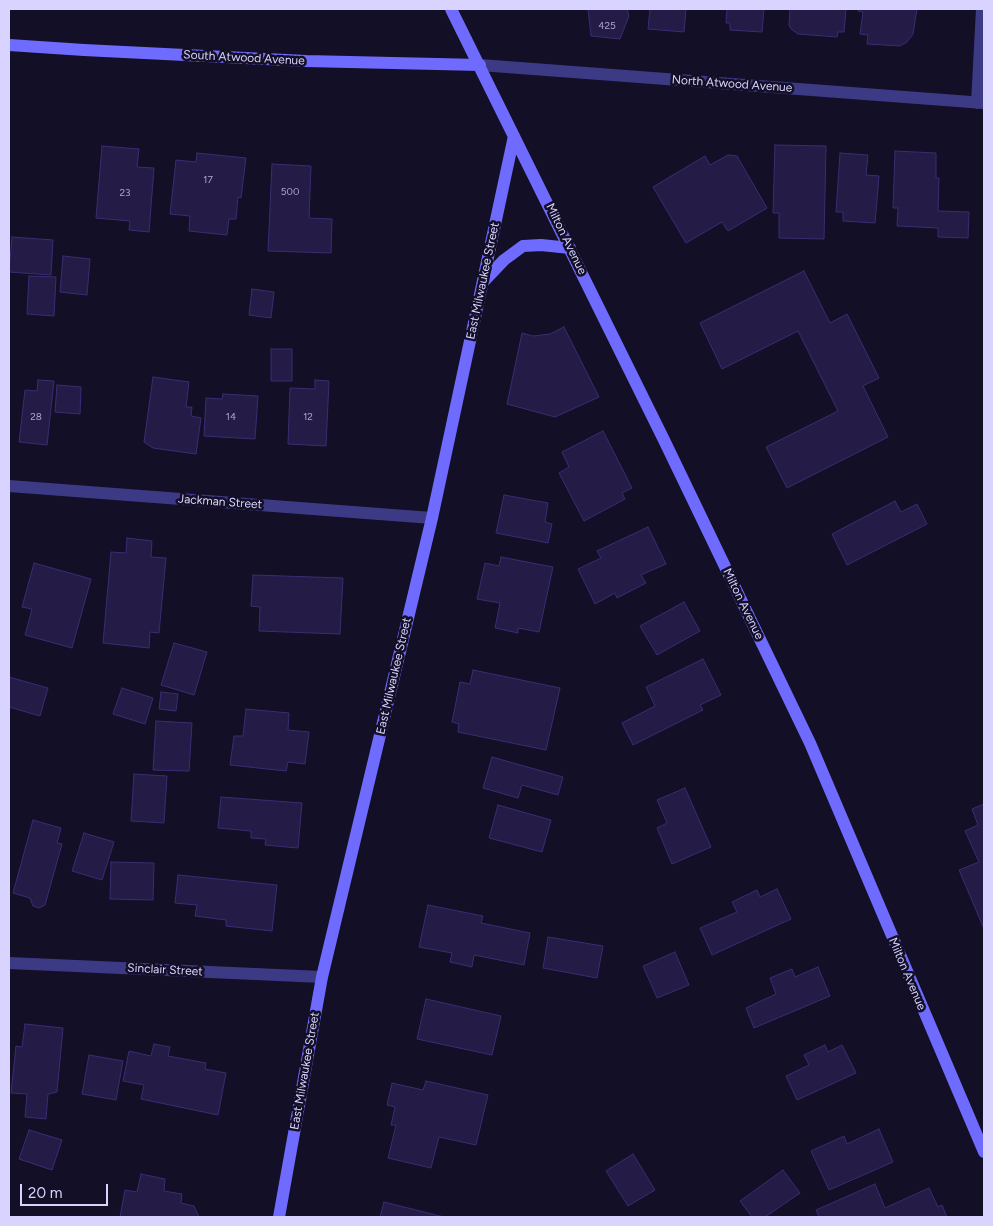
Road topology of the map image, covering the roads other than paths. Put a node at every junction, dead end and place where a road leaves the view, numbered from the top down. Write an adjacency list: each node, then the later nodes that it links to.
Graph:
1 (451, 9): 4 (main road)
2 (982, 9): 5 (street)
3 (9, 45): 4 (main road, South Atwood Avenue)
4 (480, 66): 5 (street, North Atwood Avenue); 6 (main road, Milton Avenue)
5 (981, 103)
6 (514, 136): 7 (main road, Milton Avenue); 8 (main road, East Milwaukee Street)
7 (570, 248): 8 (main road); 13 (main road, Milton Avenue)
8 (483, 282): 10 (main road, East Milwaukee Street)
9 (9, 486): 10 (street, Jackman Street)
10 (432, 518): 12 (main road, East Milwaukee Street)
11 (9, 962): 12 (street, Sinclair Street)
12 (322, 977): 14 (main road, East Milwaukee Street)
13 (984, 1152)
14 (279, 1217)

